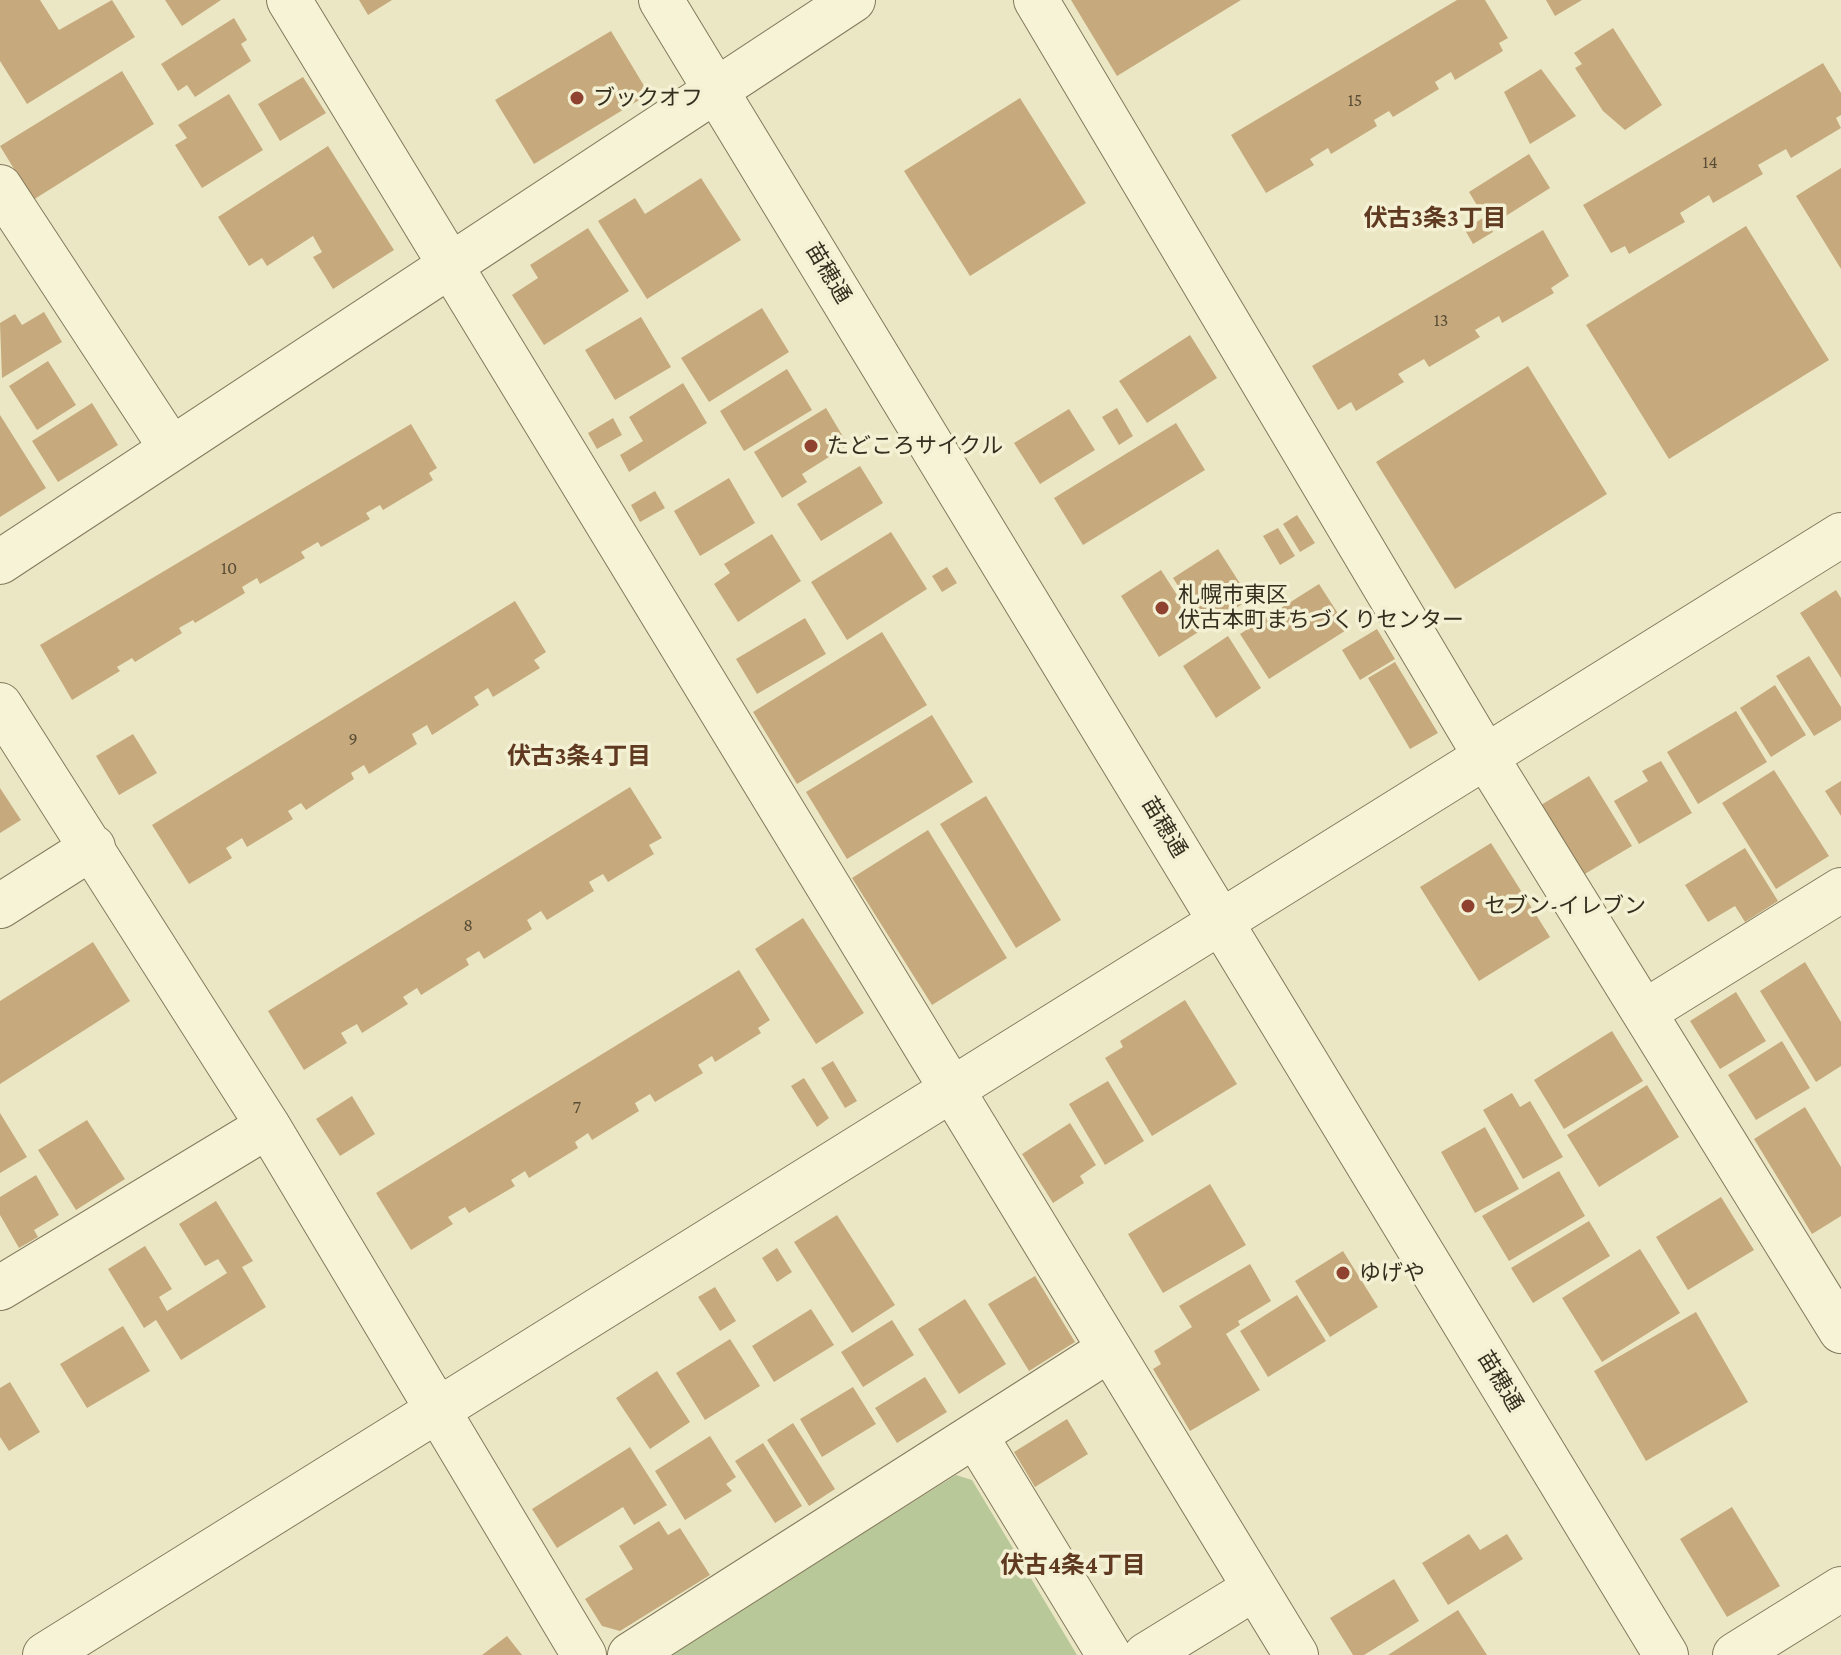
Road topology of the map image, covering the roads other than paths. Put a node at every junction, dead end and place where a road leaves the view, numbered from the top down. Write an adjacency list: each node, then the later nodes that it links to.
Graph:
1 (289, 0): 7 (street)
2 (661, 0): 5 (street, 苗穂通)
3 (853, 0): 5 (street)
4 (1036, 0): 12 (street)
5 (717, 91): 7 (street); 16 (street, 苗穂通)
6 (5, 206): 8 (street)
7 (451, 266): 8 (street); 18 (street)
8 (171, 448): 10 (street)
9 (1841, 535): 12 (street)
10 (0, 562)
11 (0, 705): 13 (street)
12 (1486, 757): 16 (street); 17 (street)
13 (93, 847): 15 (street); 19 (street)
14 (1841, 890): 17 (street)
15 (0, 906)
16 (1222, 921): 18 (street); 34 (street, 苗穂通)
17 (1646, 1011): 20 (street)
18 (951, 1090): 23 (street); 24 (street)
19 (268, 1126): 21 (street); 24 (street)
20 (1825, 1267): 22 (street)
21 (0, 1288)
22 (1841, 1331)
23 (1110, 1349): 25 (street); 26 (street)
24 (436, 1412): 28 (street); 29 (street)
25 (975, 1435): 30 (street); 31 (street)
26 (1255, 1588): 32 (street); 33 (street)
27 (1841, 1589): 35 (street)
28 (45, 1655)
29 (584, 1655)
30 (630, 1655)
31 (1109, 1655)
32 (1146, 1655)
33 (1296, 1655)
34 (1666, 1655)
35 (1735, 1655)

